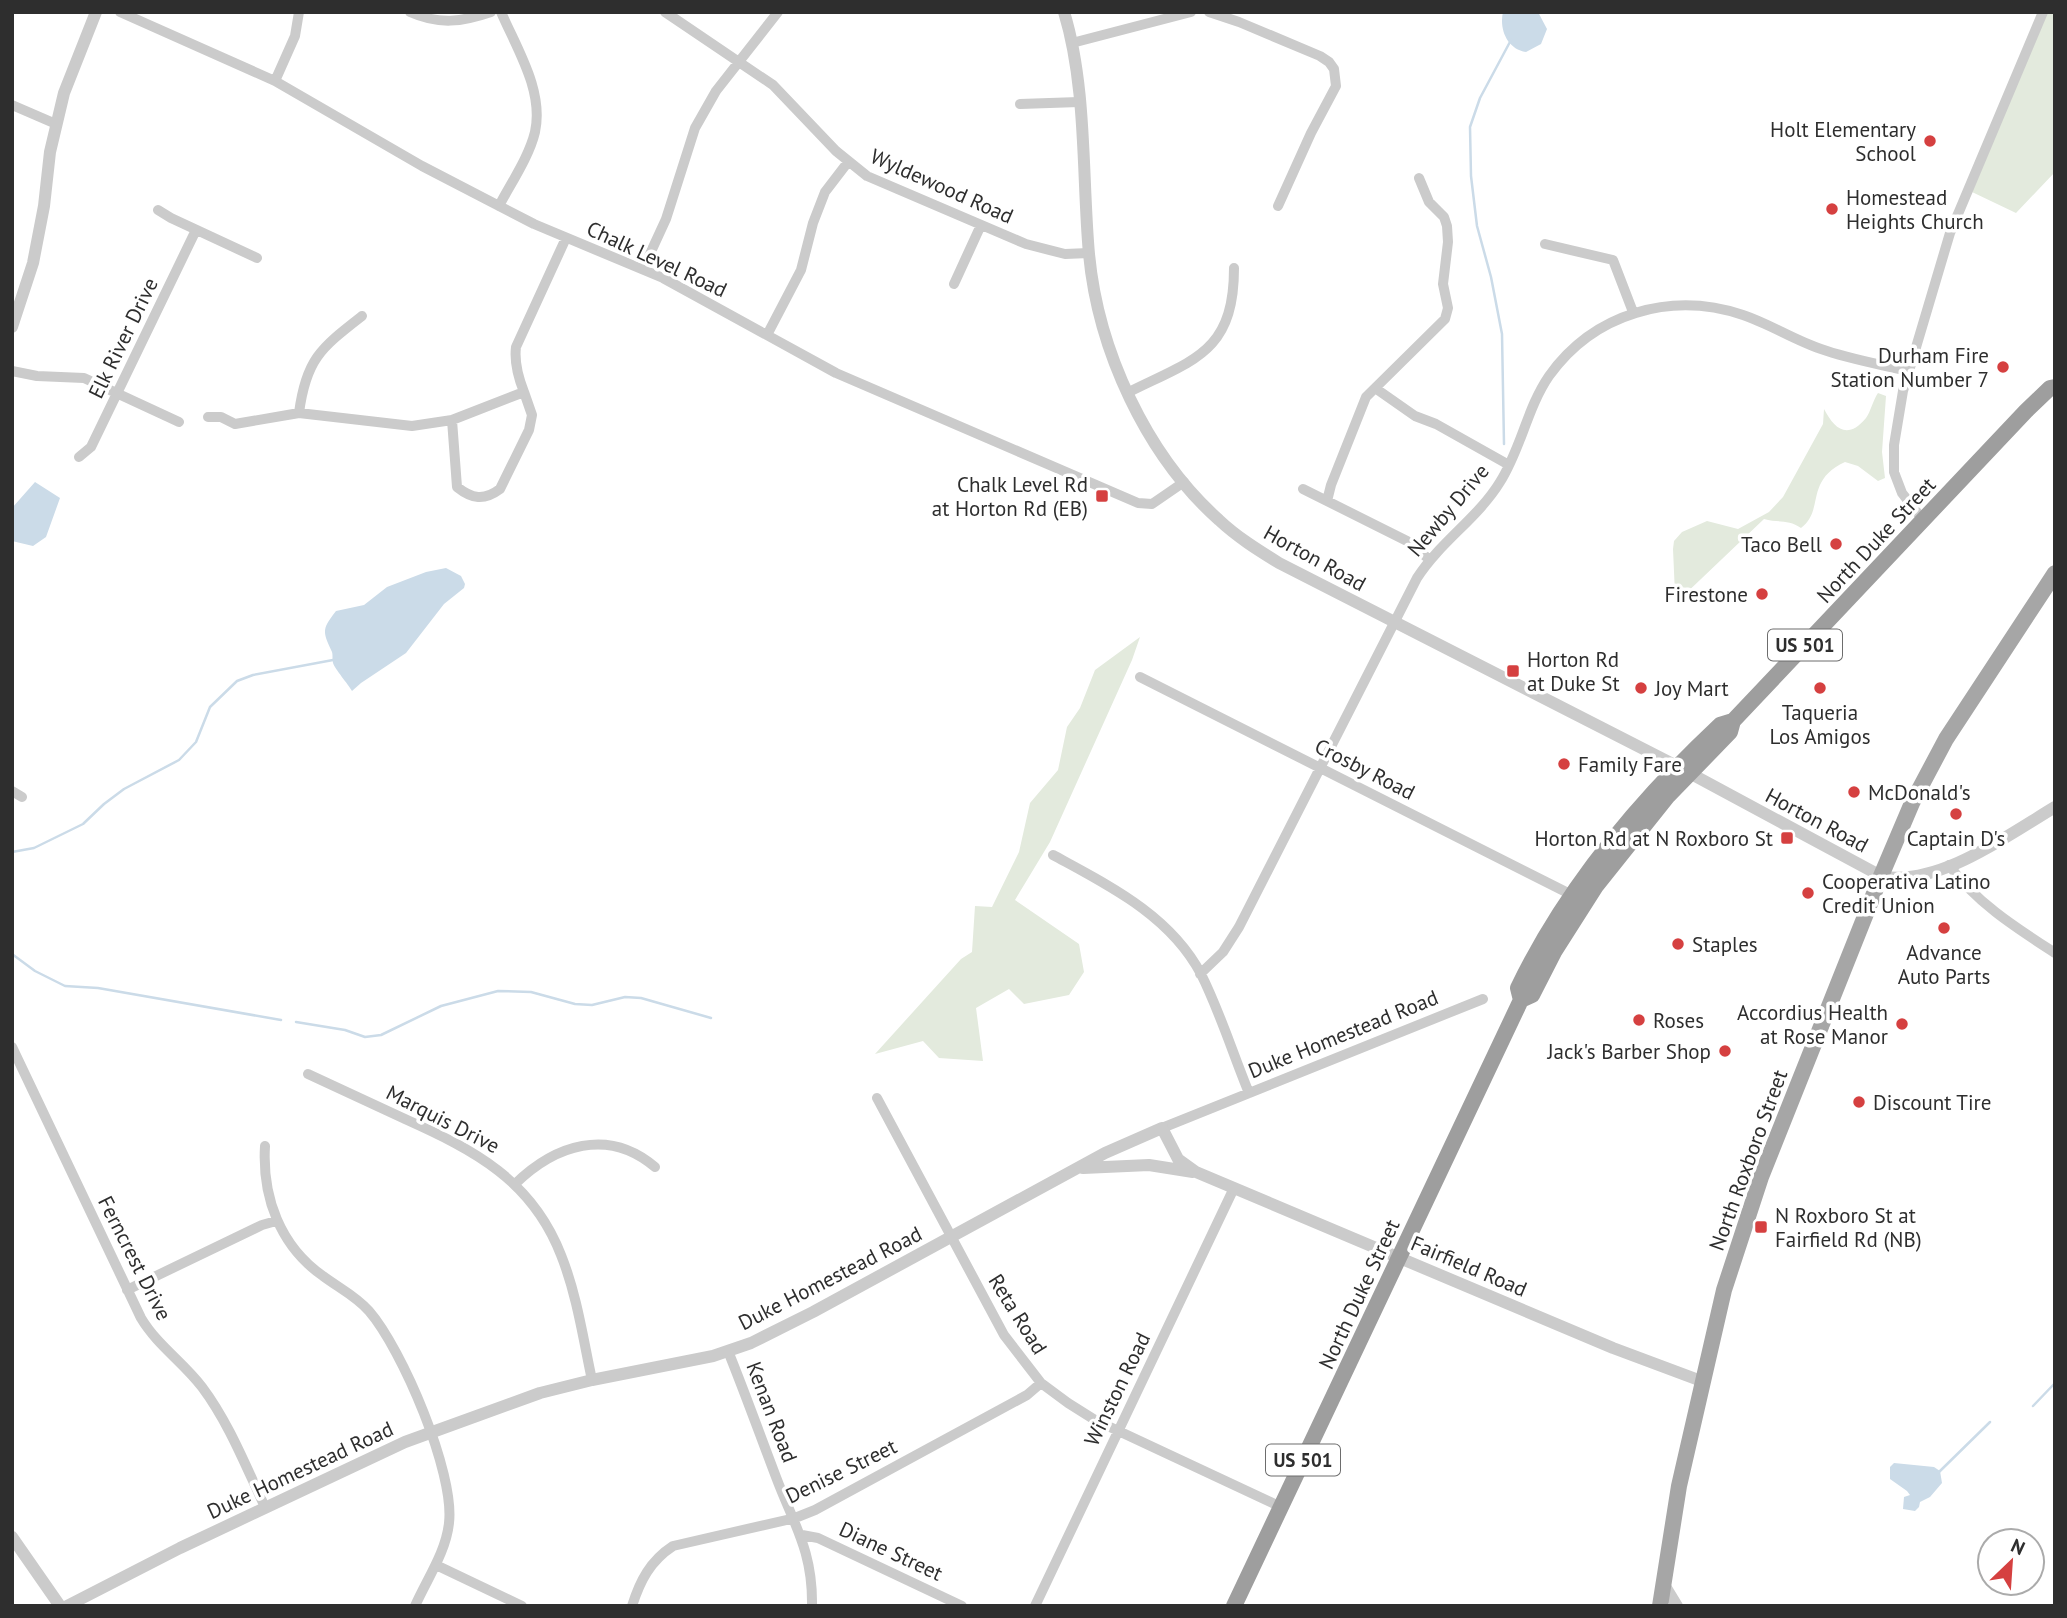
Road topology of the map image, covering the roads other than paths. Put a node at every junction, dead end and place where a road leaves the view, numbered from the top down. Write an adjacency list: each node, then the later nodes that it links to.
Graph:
1 (96, 12): 19 (street)
2 (120, 12): 15 (street, Chalk Level Road)
3 (299, 12): 15 (street)
4 (410, 12): 5 (street)
5 (491, 12)
6 (501, 12): 22 (street)
7 (665, 12): 14 (street, Wyldewood Road)
8 (778, 12): 14 (street)
9 (1064, 12): 13 (street, Horton Road)
10 (1191, 12): 13 (street)
11 (1209, 12): 23 (street)
12 (2043, 12): 39 (street)
13 (1072, 43): 16 (street, Horton Road)
14 (740, 61): 20 (street, Wyldewood Road); 32 (street)
15 (275, 81): 22 (street, Chalk Level Road)
16 (1079, 102): 17 (street); 29 (street, Horton Road)
17 (1020, 104)
18 (12, 106): 19 (street)
19 (56, 124): 36 (street)
20 (848, 162): 25 (street, Wyldewood Road); 37 (street)
21 (1419, 178): 41 (street)
22 (499, 206): 27 (street, Chalk Level Road)
23 (1278, 206)
24 (158, 210): 26 (street)
25 (981, 225): 29 (street, Wyldewood Road); 33 (street)
26 (196, 230): 30 (street); 44 (street, Elk River Drive)
27 (566, 238): 32 (street, Chalk Level Road); 42 (street)
28 (1545, 244): 34 (street)
29 (1089, 253): 43 (street, Horton Road)
30 (257, 258)
31 (1234, 268): 43 (street)
32 (643, 270): 37 (street, Chalk Level Road)
33 (954, 284)
34 (1633, 313): 39 (street, Newby Drive); 50 (street, Newby Drive)
35 (362, 316): 45 (street)
36 (12, 327)
37 (767, 335): 51 (street, Chalk Level Road)
38 (12, 371): 44 (street)
39 (1908, 371): 54 (street)
40 (2053, 382): 54 (highway, North Duke Street / US 501)
41 (1375, 388): 50 (street); 53 (street)
42 (524, 392): 47 (street); 47 (street)
43 (1127, 393): 51 (street, Horton Road)
44 (118, 394): 48 (street); 49 (street, Elk River Drive)
45 (299, 413): 46 (street); 47 (street)
46 (208, 417)
47 (452, 420)
48 (179, 422)
49 (79, 457)
50 (1509, 465): 55 (street, Newby Drive)
51 (1184, 482): 57 (street, Horton Road)
52 (1303, 489): 53 (street)
53 (1327, 501): 55 (street)
54 (1923, 520): 60 (highway, North Duke Street / US 501)
55 (1430, 560): 57 (street, Newby Drive)
56 (2055, 573): 66 (main road, North Roxboro Street)
57 (1393, 622): 59 (street, Newby Drive); 60 (street, Horton Road)
58 (1140, 677): 59 (street, Crosby Road)
59 (1320, 768): 67 (street, Crosby Road); 69 (street, Newby Drive)
60 (1683, 770): 66 (street, Horton Road); 67 (highway, North Duke Street / US 501); 71 (highway, North Duke Street / US 501)
61 (12, 791): 62 (street)
62 (22, 797)
63 (2055, 807): 65 (street)
64 (1053, 855): 69 (street)
65 (1949, 865): 66 (street); 68 (street)
66 (1881, 876): 89 (main road, North Roxboro Street)
67 (1572, 895): 71 (highway, North Duke Street / US 501)
68 (2055, 953)
69 (1200, 974): 74 (street)
70 (1483, 999): 74 (street, Duke Homestead Road)
71 (1521, 1000): 85 (highway, North Duke Street / US 501)
72 (12, 1047): 86 (street, Ferncrest Drive)
73 (308, 1074): 81 (street, Marquis Drive)
74 (1250, 1093): 76 (street, Duke Homestead Road)
75 (877, 1098): 84 (street, Reta Road)
76 (1162, 1128): 79 (street, Duke Homestead Road); 80 (street, Fairfield Road)
77 (265, 1146): 83 (street)
78 (655, 1167): 81 (street)
79 (1075, 1169): 80 (street); 84 (street, Duke Homestead Road)
80 (1196, 1172): 82 (street, Fairfield Road)
81 (515, 1184): 88 (street, Marquis Drive)
82 (1234, 1188): 85 (street, Fairfield Road); 91 (street, Winston Road)
83 (276, 1221): 86 (street); 92 (street)
84 (951, 1237): 87 (street, Duke Homestead Road); 90 (street, Reta Road)
85 (1400, 1257): 89 (street, Fairfield Road); 94 (highway, North Duke Street / US 501)
86 (127, 1290): 93 (street, Ferncrest Drive)
87 (728, 1351): 88 (street, Duke Homestead Road); 95 (street, Kenan Road)
88 (592, 1380): 92 (street, Duke Homestead Road)
89 (1704, 1381): 99 (main road, North Roxboro Street)
90 (1041, 1383): 91 (street, Reta Road); 95 (street, Denise Street)
91 (1118, 1430): 94 (street, Reta Road); 107 (street, Winston Road)
92 (430, 1432): 93 (street, Duke Homestead Road); 98 (street)
93 (265, 1507): 101 (street, Duke Homestead Road)
94 (1281, 1507): 108 (highway, North Duke Street / US 501)
95 (795, 1518): 96 (street, Kenan Road); 104 (street, Denise Street)
96 (802, 1535): 105 (street, Kenan Road); 106 (street, Diane Street)
97 (12, 1537): 100 (street)
98 (436, 1565): 102 (street); 103 (street)
99 (1663, 1583): 109 (main road, North Roxboro Street); 110 (street)
100 (60, 1606)
101 (67, 1606)
102 (415, 1606)
103 (522, 1606)
104 (632, 1606)
105 (812, 1606)
106 (962, 1606)
107 (1035, 1606)
108 (1234, 1606)
109 (1660, 1606)
110 (1676, 1606)

